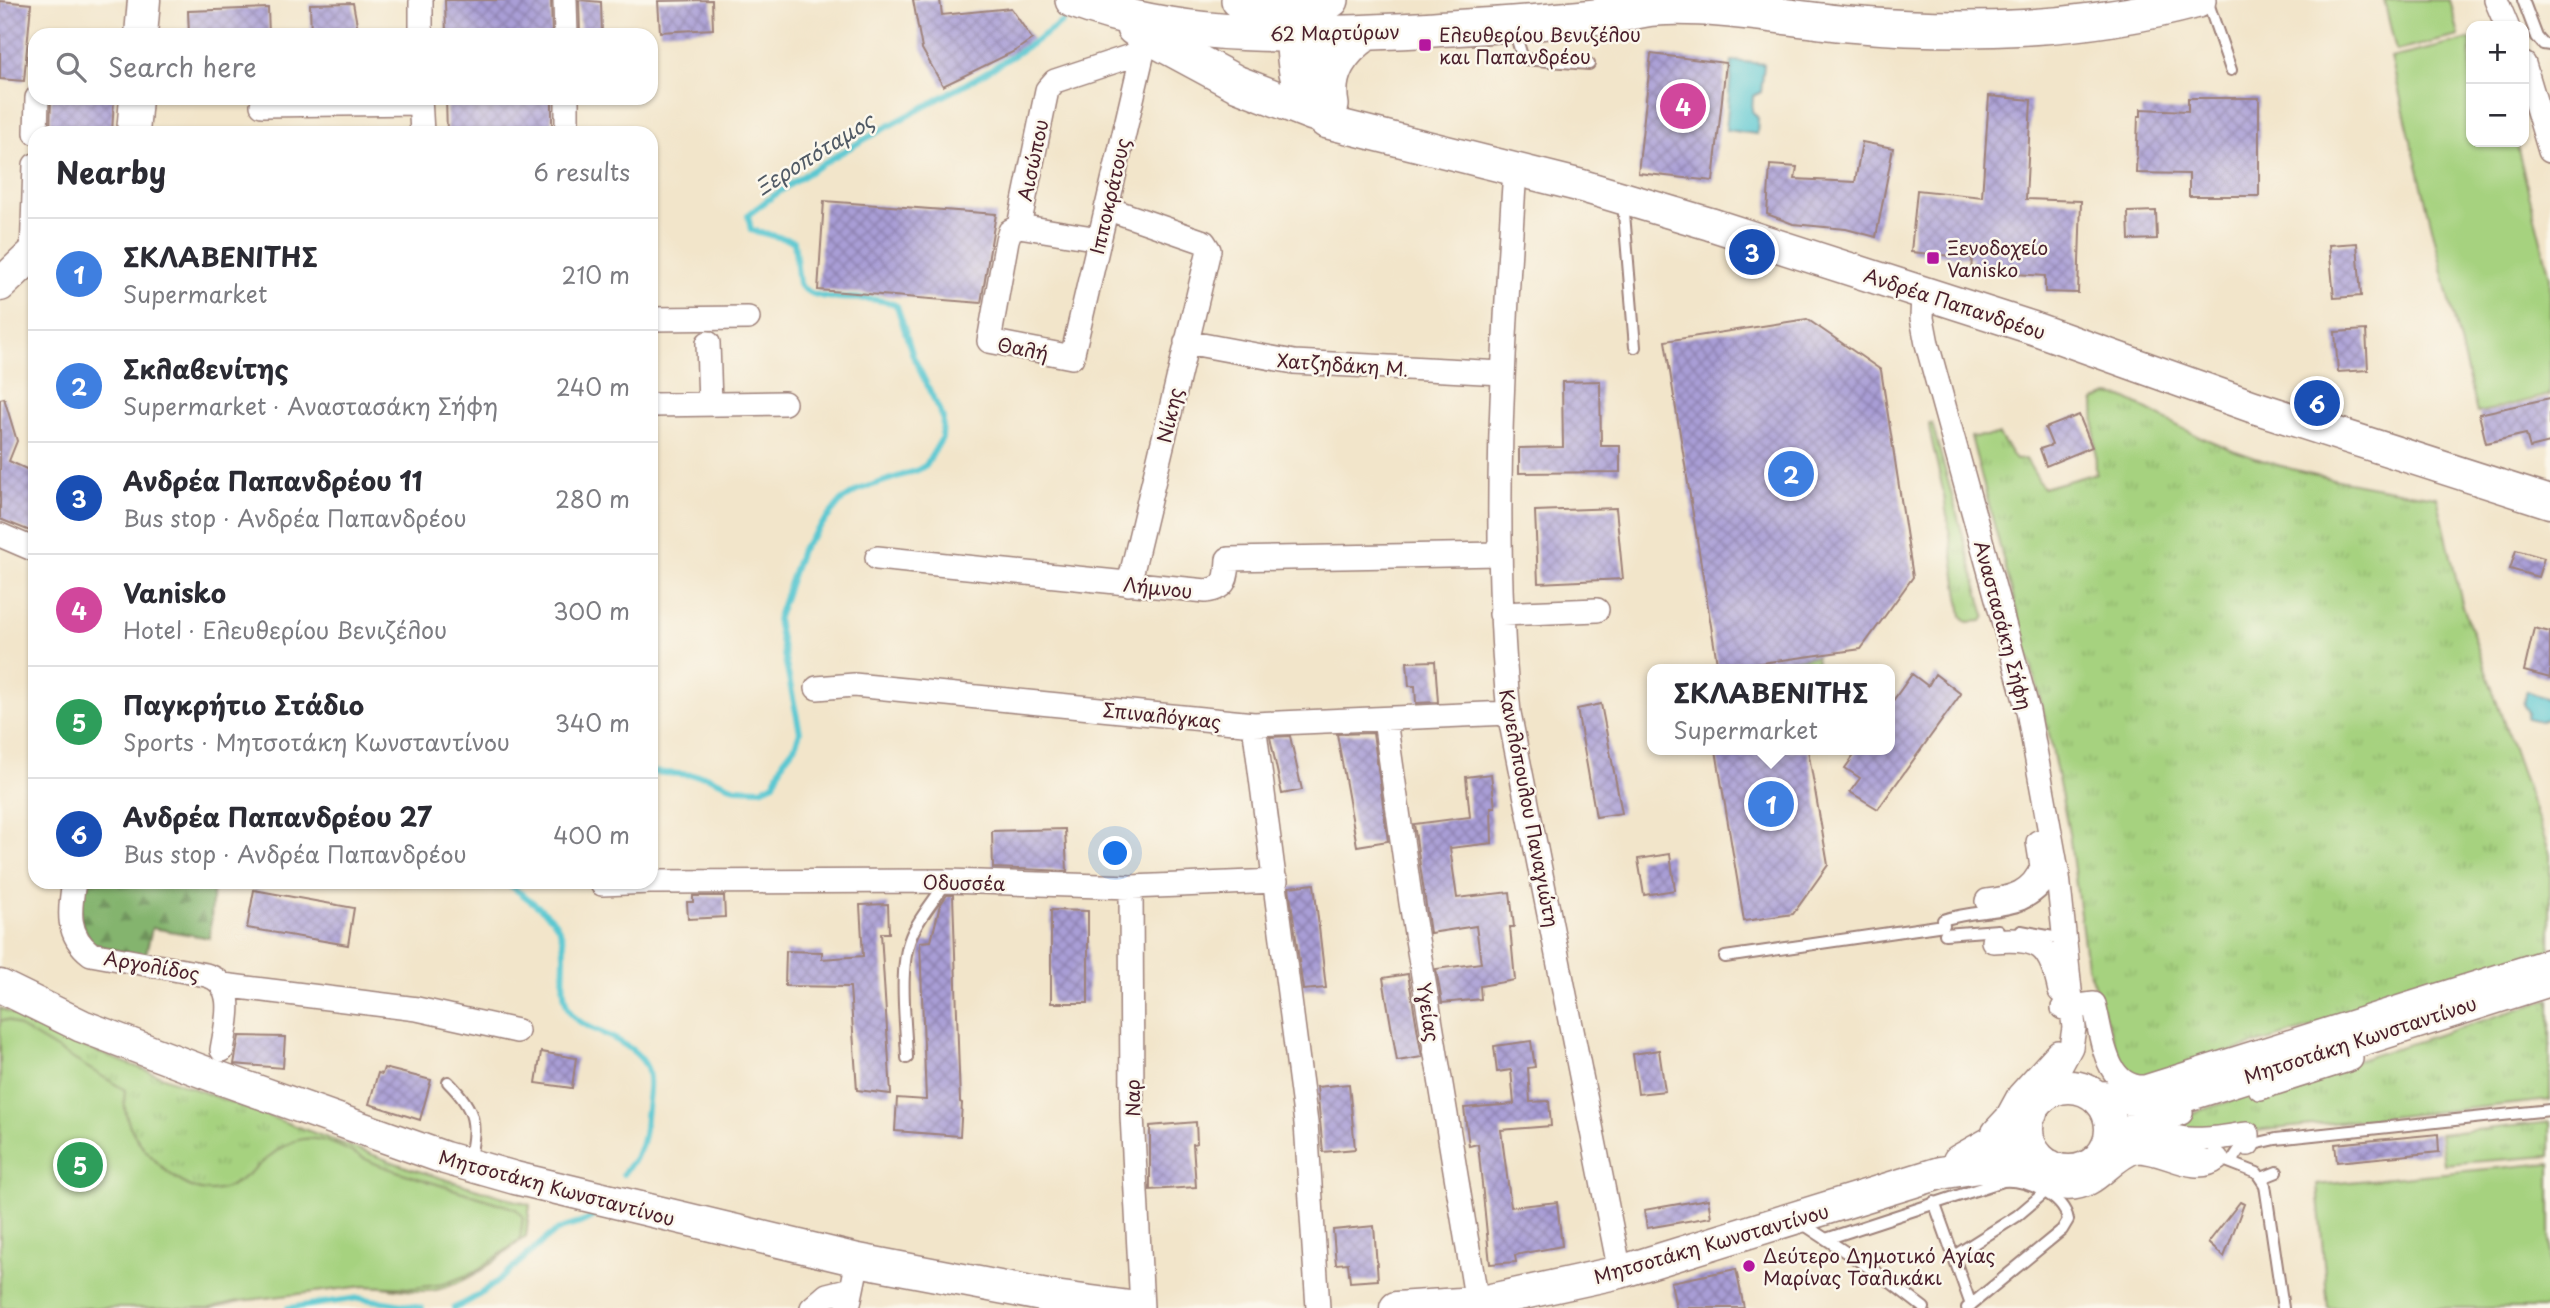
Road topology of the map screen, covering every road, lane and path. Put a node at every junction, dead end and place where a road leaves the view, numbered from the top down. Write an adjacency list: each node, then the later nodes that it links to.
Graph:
1 (421, 0): 15 (street)
2 (565, 0): 16 (street)
3 (1073, 0): 11 (main road, 62 Μαρτύρων)
4 (1239, 0): 12 (main road, 62 Μαρτύρων)
5 (1332, 0): 12 (main road, 62 Μαρτύρων)
6 (2198, 0): 10 (main road, 62 Μαρτύρων)
7 (2207, 0): 21 (lane)
8 (2496, 0): 13 (street)
9 (2523, 0): 19 (lane)
10 (1660, 3): 14 (main road, 62 Μαρτύρων)
11 (1110, 14): 12 (main road, 62 Μαρτύρων); 18 (main road)
12 (1305, 17): 17 (main road, 62 Μαρτύρων); 27 (street)
13 (2505, 21)
14 (1513, 23): 17 (main road, 62 Μαρτύρων); 20 (lane)
15 (421, 28)
16 (566, 28)
17 (1366, 33): 27 (main road)
18 (1145, 43): 27 (main road); 35 (street, Ιπποκράτους); 36 (street, Αισώπου)
19 (2550, 45)
20 (1589, 64)
21 (2231, 70)
22 (2529, 81): 32 (street)
23 (37, 105): 28 (street)
24 (135, 105): 29 (street)
25 (420, 105): 30 (street)
26 (567, 105): 31 (street)
27 (1332, 116): 33 (street, Ανδρέα Παπανδρέου)
28 (36, 126)
29 (134, 126)
30 (422, 126)
31 (567, 126)
32 (2550, 151)
33 (1515, 170): 34 (street, Ανδρέα Παπανδρέου); 48 (street, Κανελόπουλου Παναγιώτη)
34 (1623, 198): 40 (street, Ανδρέα Παπανδρέου); 46 (lane)
35 (1106, 208): 37 (street, Ιπποκράτους); 44 (street, Νίκης)
36 (1019, 226): 37 (street); 43 (street, Αισώπου)
37 (1099, 239): 47 (street, Ιπποκράτους)
38 (28, 259): 39 (street)
39 (0, 285)
40 (1923, 293): 52 (street, Ανδρέα Παπανδρέου); 65 (street, Αναστασάκη Σήφη)
41 (748, 318): 42 (street)
42 (658, 319)
43 (991, 327): 47 (street, Θαλή)
44 (1186, 342): 48 (street, Χατζηδάκη Μ.); 57 (street, Νίκης)
45 (708, 343): 50 (street)
46 (1635, 347)
47 (1072, 357)
48 (1502, 373): 55 (street, Κανελόπουλου Παναγιώτη)
49 (783, 403): 50 (street)
50 (710, 404): 51 (street)
51 (658, 405)
52 (2550, 502)
53 (0, 535): 54 (street)
54 (28, 547)
55 (1500, 554): 57 (street, Λήμνου); 59 (street, Κανελόπουλου Παναγιώτη)
56 (877, 558): 57 (street, Λήμνου)
57 (1129, 584)
58 (1597, 610): 59 (street)
59 (1501, 614): 62 (street, Κανελόπουλου Παναγιώτη)
60 (817, 688): 64 (street, Σπιναλόγκας)
61 (2009, 692): 71 (street)
62 (1509, 713): 63 (street, Σπιναλόγκας); 101 (street, Κανελόπουλου Παναγιώτη)
63 (1385, 720): 64 (street, Σπιναλόγκας); 103 (street, Υγείας)
64 (1254, 724): 67 (street)
65 (2057, 870): 72 (lane); 74 (street, Αναστασάκη Σήφη)
66 (947, 881): 68 (street, Οδυσσέα); 69 (street, Οδυσσέα); 84 (lane)
67 (1276, 881): 69 (street, Οδυσσέα); 107 (street)
68 (658, 882)
69 (1131, 887): 106 (street, Ναρ)
70 (73, 889): 78 (street, Αργολίδος)
71 (1987, 901)
72 (1944, 926): 74 (lane); 75 (lane)
73 (1993, 941): 81 (street)
74 (2068, 951): 81 (street, Αναστασάκη Σήφη)
75 (1725, 957)
76 (2550, 960): 86 (street)
77 (2550, 980): 86 (street, Μητσοτάκη Κωνσταντίνου)
78 (223, 985): 82 (street); 83 (street, Αργολίδος)
79 (0, 986): 93 (street, Μητσοτάκη Κωνσταντίνου)
80 (2550, 995): 86 (street)
81 (2074, 1007): 86 (street); 87 (street); 88 (street); 91 (street)
82 (517, 1031)
83 (222, 1050)
84 (907, 1058)
85 (449, 1082): 93 (lane)
86 (2184, 1095): 88 (street); 88 (street); 90 (street)
87 (2039, 1103): 88 (street); 91 (street); 96 (street)
88 (2110, 1108): 92 (lane); 96 (street)
89 (2550, 1110): 90 (lane)
90 (2248, 1144): 92 (lane)
91 (1997, 1152): 92 (street); 96 (street, Μητσοτάκη Κωνσταντίνου); 97 (street, Μητσοτάκη Κωνσταντίνου)
92 (2224, 1161): 95 (lane)
93 (469, 1165): 102 (street, Μητσοτάκη Κωνσταντίνου)
94 (2277, 1172): 95 (lane)
95 (2262, 1178): 110 (lane)
96 (2047, 1180): 97 (lane); 100 (lane); 104 (lane)
97 (1937, 1187): 98 (street, Μητσοτάκη Κωνσταντίνου); 99 (lane); 100 (lane)
98 (1797, 1219): 99 (lane); 101 (street, Μητσοτάκη Κωνσταντίνου)
99 (1826, 1239): 109 (lane)
100 (1954, 1256): 104 (lane)
101 (1620, 1272): 103 (street, Μητσοτάκη Κωνσταντίνου)
102 (852, 1286): 105 (street); 106 (street, Μητσοτάκη Κωνσταντίνου)
103 (1477, 1303): 108 (street, Μητσοτάκη Κωνσταντίνου)
104 (1969, 1307)
105 (812, 1308)
106 (1140, 1308)
107 (1318, 1308)
108 (1396, 1308)
109 (1924, 1308)
110 (2283, 1308)

